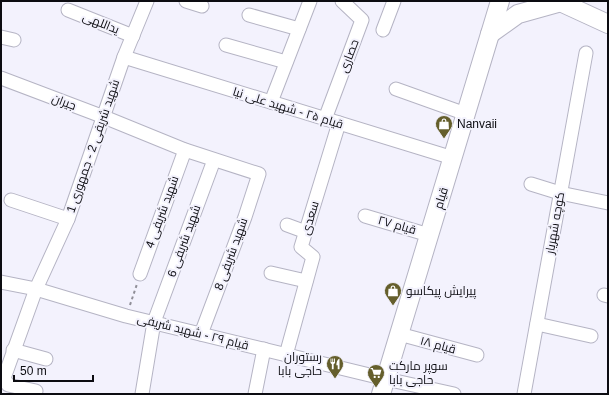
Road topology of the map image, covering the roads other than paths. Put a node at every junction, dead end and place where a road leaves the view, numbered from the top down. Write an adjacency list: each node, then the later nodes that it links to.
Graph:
1 (147, 1): 15 (street, شهید شریفی 2 - جمهوری 1)
2 (186, 1): 8 (street)
3 (310, 1): 12 (street)
4 (342, 1): 27 (street, حصاری)
5 (394, 1): 13 (street)
6 (500, 1): 14 (main road, قیام)
7 (560, 2): 11 (main road); 14 (main road)
8 (202, 6)
9 (68, 10): 15 (street, یداللهی)
10 (249, 15): 12 (street)
11 (608, 24)
12 (299, 29): 21 (street)
13 (383, 30)
14 (490, 34): 25 (main road, قیام)
15 (133, 36): 20 (street, شهید شریفی 2 - جمهوری 1)
16 (1, 37): 17 (street)
17 (14, 40)
18 (226, 44): 21 (street)
19 (586, 53): 34 (street, کوچه شهریار)
20 (124, 57): 24 (street, قیام ۲۵ - شهید علی نیا); 26 (street, شهید شریفی 2 - جمهوری 1)
21 (286, 62): 24 (street)
22 (1, 78): 26 (street, جیران)
23 (396, 89): 25 (street)
24 (271, 102): 27 (street, قیام ۲۵ - شهید علی نیا)
25 (466, 114): 30 (main road, قیام)
26 (104, 117): 29 (street, جیران); 38 (street, شهید شریفی 2 - جمهوری 1)
27 (325, 119): 28 (street, قیام ۲۵ - شهید علی نیا)
28 (339, 123): 30 (street, قیام ۲۵ - شهید علی نیا); 40 (street, سعدی)
29 (185, 150): 31 (street, جیران); 43 (street, شهید شریفی 4)
30 (452, 158): 41 (main road, قیام)
31 (214, 160): 32 (street, جیران); 47 (street, شهید شریفی 6)
32 (259, 174): 49 (street, شهید شریفی 8)
33 (531, 184): 34 (street)
34 (560, 193): 36 (street); 48 (street, کوچه شهریار)
35 (11, 200): 38 (street)
36 (608, 203)
37 (365, 216): 41 (street, قیام ۲۷)
38 (68, 219): 46 (street, شهید شریفی 2 - جمهوری 1)
39 (287, 225): 40 (street)
40 (306, 232): 44 (street, سعدی)
41 (429, 235): 50 (main road, قیام)
42 (271, 272): 44 (street)
43 (140, 274)
44 (306, 281): 54 (street, سعدی)
45 (1, 282): 46 (street, قیام ۲۹ - شهید شریفی)
46 (36, 289): 47 (street, قیام ۲۹ - شهید شریفی); 53 (street, شهید شریفی 2 - جمهوری 1)
47 (154, 322): 49 (street, قیام ۲۹ - شهید شریفی); 59 (street, شهید شریفی 6)
48 (538, 324): 51 (street); 62 (street, کوچه شهریار)
49 (201, 334): 52 (street, قیام ۲۹ - شهید شریفی)
50 (399, 334): 55 (street, قیام ۱۸); 57 (main road, قیام)
51 (591, 336)
52 (264, 349): 54 (street, قیام ۲۹ - شهید شریفی); 60 (street)
53 (13, 350): 56 (street); 58 (street, شهید شریفی 2 - جمهوری 1)
54 (286, 355): 57 (street, قیام ۲۹ - شهید شریفی)
55 (477, 355)
56 (46, 359)
57 (384, 386): 61 (street, قیام ۲۹ - شهید شریفی)
58 (36, 391)
59 (142, 394)
60 (255, 394)
61 (454, 394)
62 (524, 394)

